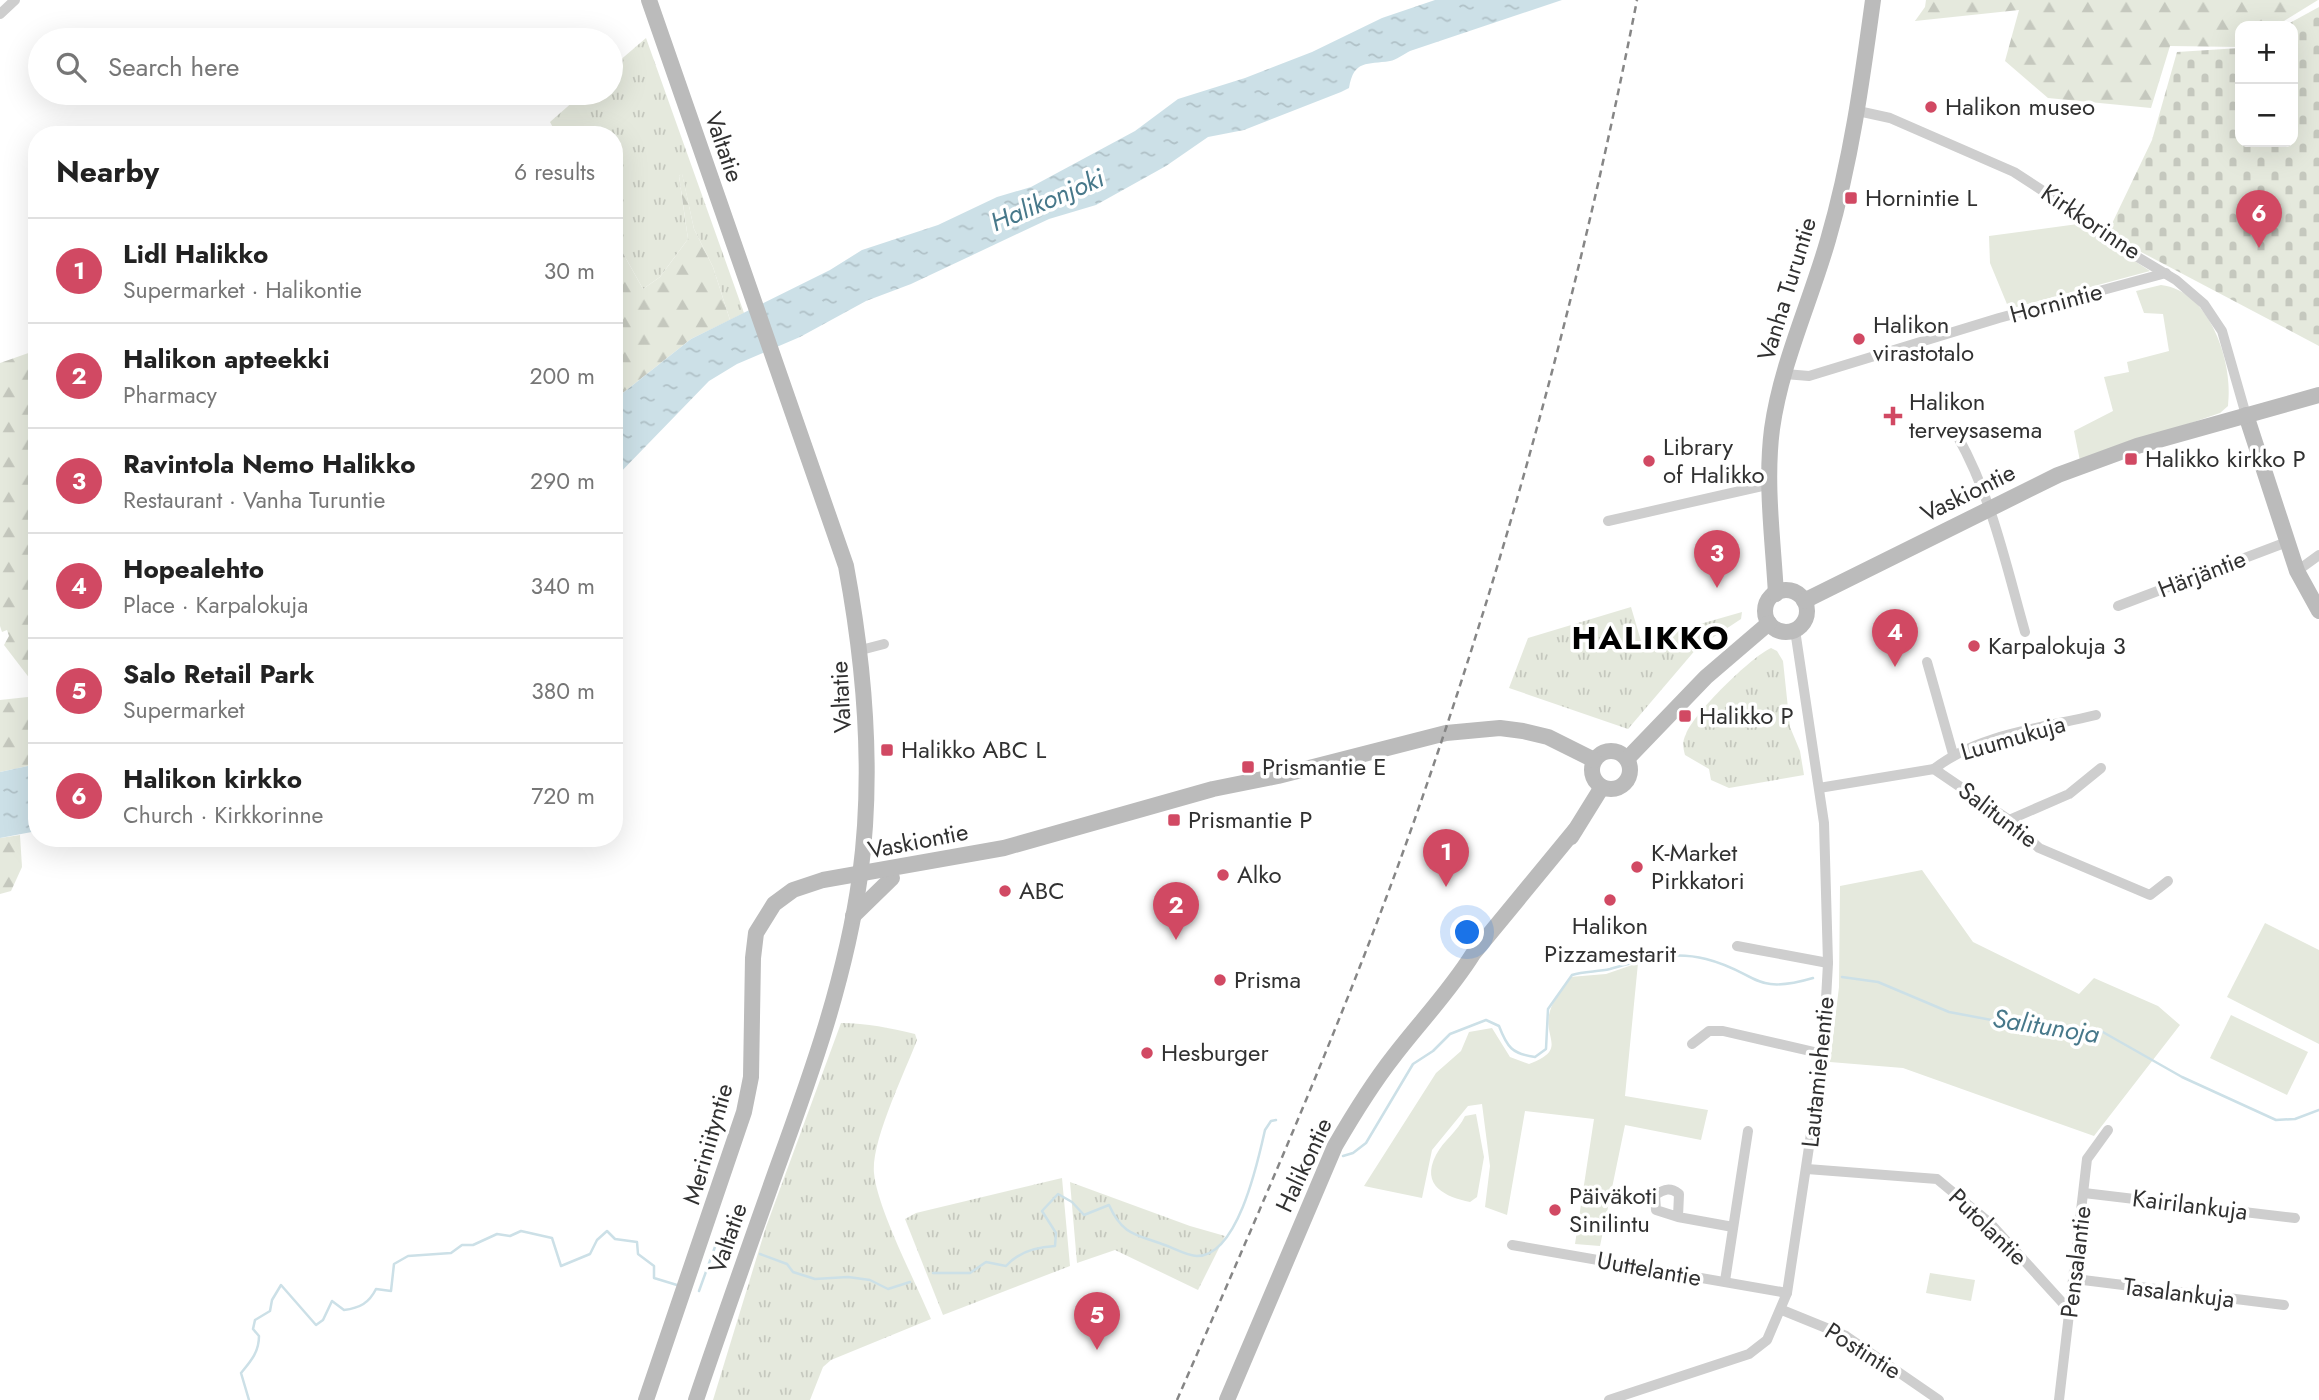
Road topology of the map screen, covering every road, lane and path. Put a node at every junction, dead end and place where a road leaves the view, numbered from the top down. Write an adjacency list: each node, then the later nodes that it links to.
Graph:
1 (15, 0): 4 (street)
2 (649, 0): 25 (main road, Valtatie)
3 (1872, 6): 5 (main road, Vanha Turuntie)
4 (0, 14)
5 (1858, 111): 6 (street, Kirkkorinne); 7 (main road, Vanha Turuntie)
6 (2166, 273): 7 (street, Hornintie); 9 (street, Kirkkorinne)
7 (1785, 374): 11 (main road, Vanha Turuntie)
8 (2319, 395): 9 (main road, Vaskiontie)
9 (2246, 415): 12 (main road, Vaskiontie); 14 (main road)
10 (1958, 437): 12 (street)
11 (1771, 484): 13 (street); 17 (main road, Vanha Turuntie)
12 (1990, 507): 18 (main road, Vaskiontie); 23 (street)
13 (1608, 521)
14 (2287, 542): 16 (main road); 19 (street, Härjäntie)
15 (2319, 555): 16 (street)
16 (2297, 571): 20 (main road)
17 (1776, 594): 18 (main road); 21 (main road)
18 (1804, 601): 22 (main road)
19 (2118, 606)
20 (2319, 611)
21 (1769, 623): 22 (main road); 29 (main road)
22 (1795, 630): 35 (street, Lautamiehentie)
23 (2025, 632)
24 (884, 644): 25 (street)
25 (861, 650): 37 (main road, Valtatie)
26 (1927, 662): 28 (street)
27 (2096, 715): 28 (street, Luumukuja)
28 (1953, 754): 32 (street, Luumukuja)
29 (1627, 759): 30 (main road); 34 (main road)
30 (1594, 760): 33 (main road, Vaskiontie); 34 (main road)
31 (2101, 768): 36 (street)
32 (1934, 769): 35 (street, Salituntie); 36 (street, Salituntie)
33 (1278, 776): 37 (main road, Vaskiontie); 38 (main road, Vaskiontie)
34 (1602, 787): 61 (main road, Halikontie)
35 (1819, 788): 42 (street, Lautamiehentie)
36 (2009, 820): 39 (street, Salituntie)
37 (860, 875): 38 (main road, Vaskiontie); 40 (main road, Valtatie); 59 (main road, Meriniityntie)
38 (892, 878): 40 (main road)
39 (2168, 881)
40 (853, 916): 60 (main road, Valtatie)
41 (1737, 946): 42 (street)
42 (1828, 963): 44 (street, Lautamiehentie)
43 (1692, 1044): 44 (street)
44 (1823, 1054): 47 (street, Lautamiehentie)
45 (2108, 1130): 48 (street, Pensalantie)
46 (1748, 1131): 51 (street)
47 (1807, 1169): 55 (street, Lautamiehentie); 58 (street, Putolantie)
48 (2084, 1193): 50 (street, Kairilankuja); 53 (street, Pensalantie)
49 (1678, 1217): 51 (street)
50 (2295, 1218)
51 (1732, 1227): 54 (street)
52 (1512, 1245): 54 (street, Uuttelantie)
53 (2075, 1279): 56 (street, Tasalankuja); 58 (street, Pensalantie)
54 (1725, 1282): 55 (street, Uuttelantie)
55 (1787, 1293): 57 (street, Lautamiehentie)
56 (2284, 1305)
57 (1782, 1310): 62 (street, Lautamiehentie); 63 (street, Postintie)
58 (2070, 1311): 64 (street, Pensalantie)
59 (646, 1400)
60 (696, 1400)
61 (1227, 1400)
62 (1609, 1400)
63 (1939, 1400)
64 (2059, 1400)

